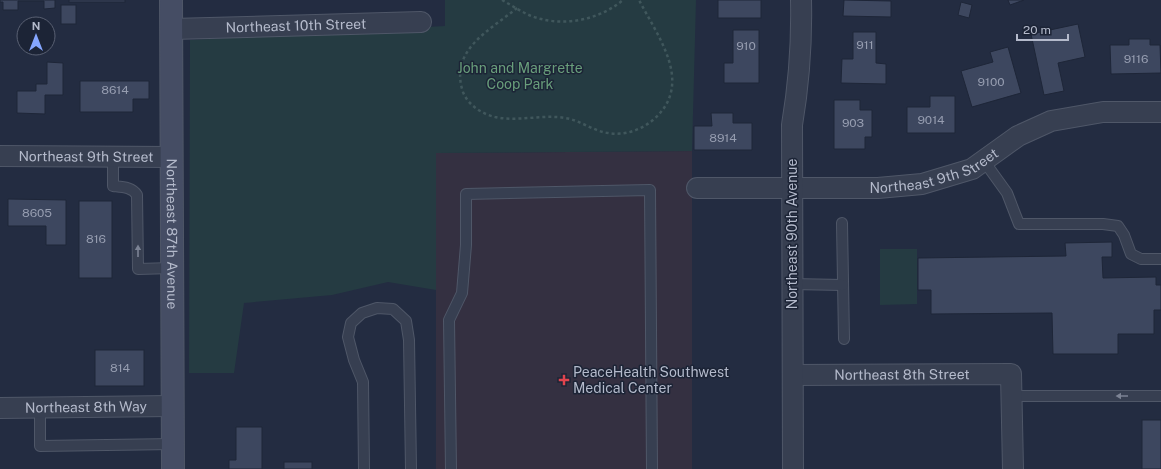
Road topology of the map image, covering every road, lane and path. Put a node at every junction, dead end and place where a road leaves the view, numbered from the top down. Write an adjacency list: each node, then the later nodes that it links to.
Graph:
1 (170, 0): 8 (main road, Northeast 87th Avenue)
2 (502, 0): 6 (path)
3 (623, 0): 6 (path)
4 (639, 0): 6 (path)
5 (801, 0): 15 (street, Northeast 90th Avenue)
6 (517, 8)
7 (421, 22): 8 (street, Northeast 10th Street)
8 (172, 29): 12 (main road, Northeast 87th Avenue)
9 (1161, 112): 13 (street, Northeast 9th Street)
10 (0, 156): 11 (street, Northeast 9th Street)
11 (113, 156): 12 (street, Northeast 9th Street); 18 (lane, one-way to 11)
12 (172, 157): 18 (main road, Northeast 87th Avenue)
13 (984, 161): 15 (street, Northeast 9th Street); 17 (lane)
14 (697, 188): 15 (street, Northeast 9th Street)
15 (791, 188): 19 (street, Northeast 90th Avenue)
16 (842, 223): 20 (lane)
17 (1161, 259)
18 (172, 268): 25 (main road, Northeast 87th Avenue)
19 (792, 284): 20 (lane); 22 (street, Northeast 90th Avenue)
20 (843, 285): 21 (lane)
21 (844, 339)
22 (793, 376): 23 (street, Northeast 8th Street); 34 (street, Northeast 90th Avenue)
23 (1012, 396): 24 (lane, one-way to 23); 35 (street)
24 (1161, 396)
25 (172, 406): 27 (street, Northeast 8th Way); 28 (main road, Northeast 87th Avenue)
26 (0, 408): 27 (street, Northeast 8th Way)
27 (40, 408): 28 (lane)
28 (173, 444): 29 (main road, Northeast 87th Avenue)
29 (173, 469)
30 (364, 469): 31 (lane)
31 (411, 469)
32 (451, 469): 33 (lane)
33 (652, 469)
34 (793, 469)
35 (1013, 469)

